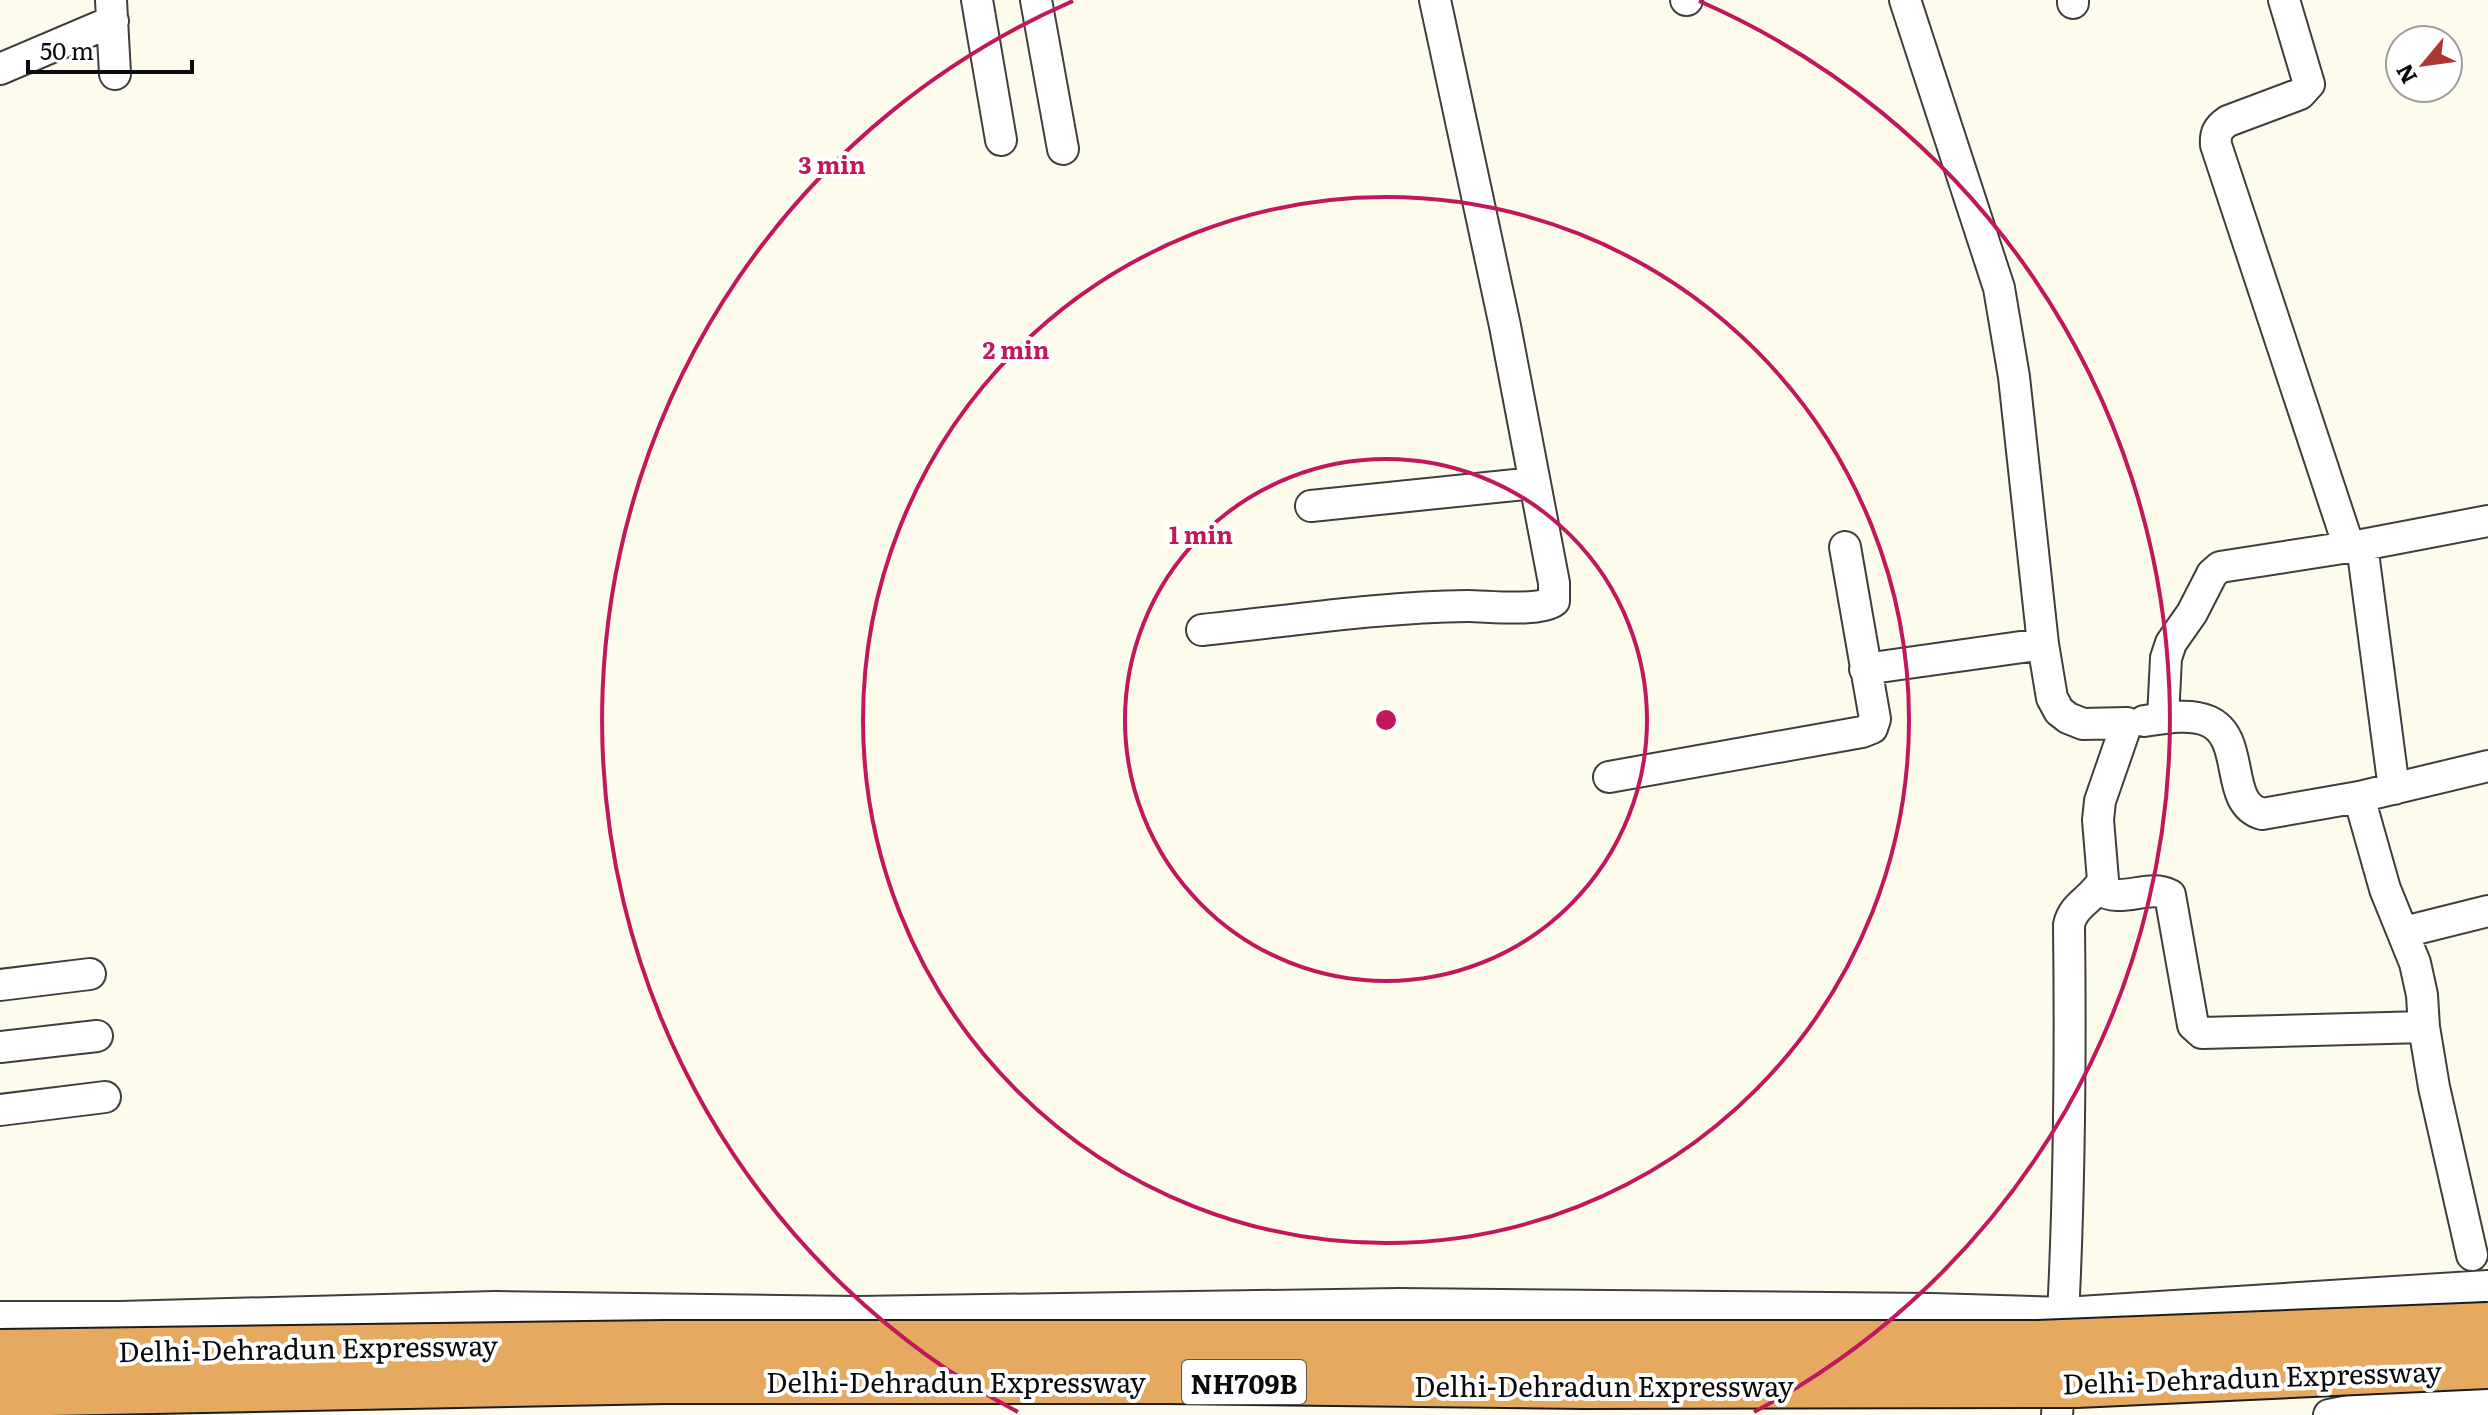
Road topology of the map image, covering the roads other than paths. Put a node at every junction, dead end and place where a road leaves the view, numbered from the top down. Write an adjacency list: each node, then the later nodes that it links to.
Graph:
1 (977, 0): 9 (street)
2 (1036, 0): 10 (street)
3 (1435, 0): 11 (street)
4 (1905, 0): 17 (street)
5 (2284, 0): 14 (street)
6 (112, 11): 7 (street); 8 (street)
7 (0, 69)
8 (115, 74)
9 (1001, 140)
10 (1063, 149)
11 (1534, 483): 12 (street); 16 (street)
12 (1311, 506)
13 (2488, 521): 14 (street)
14 (2355, 546): 19 (street); 23 (street)
15 (1845, 547): 18 (street)
16 (1202, 630)
17 (2043, 644): 18 (street); 20 (street)
18 (1865, 669): 22 (street)
19 (2163, 718): 20 (street); 24 (street)
20 (2127, 723): 25 (street)
21 (2488, 766): 23 (street)
22 (1609, 777)
23 (2394, 789): 24 (street)
24 (2359, 797): 27 (street)
25 (2099, 889): 30 (street); 38 (street)
26 (2488, 911): 27 (street)
27 (2404, 932): 30 (street)
28 (90, 974): 29 (street)
29 (0, 985)
30 (2424, 1027): 35 (street)
31 (97, 1036): 32 (street)
32 (0, 1047)
33 (105, 1097): 34 (street)
34 (0, 1110)
35 (2480, 1255): 37 (street)
36 (2488, 1286): 37 (street)
37 (2409, 1291): 38 (street)
38 (2064, 1313): 39 (street); 45 (street)
39 (0, 1317)
40 (2488, 1325): 41 (highway, Delhi-Dehradun Expressway / NH709B, bridge)
41 (0, 1352)
42 (2488, 1366): 43 (highway, Delhi-Dehradun Expressway / NH709B, bridge)
43 (0, 1394)
44 (2488, 1405): 46 (street)
45 (2057, 1415)
46 (2329, 1415)

